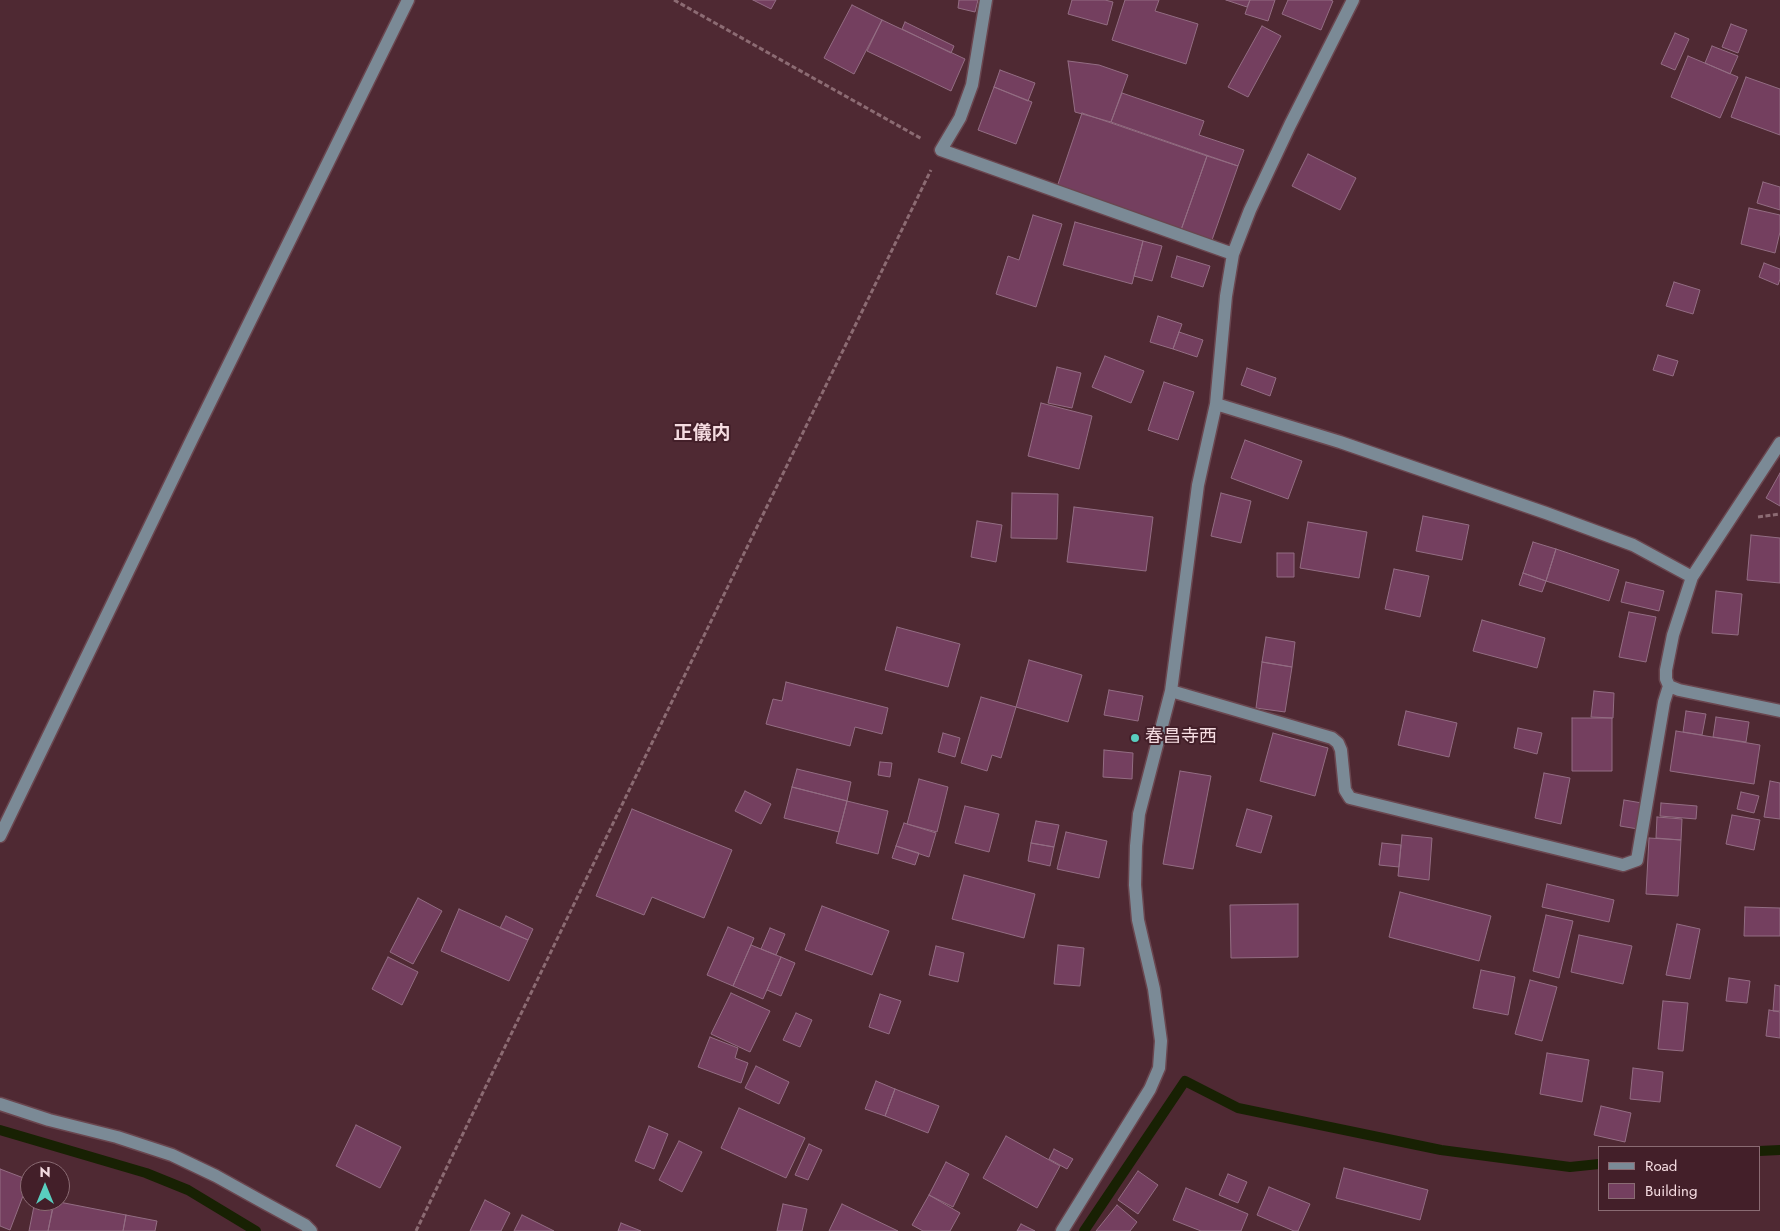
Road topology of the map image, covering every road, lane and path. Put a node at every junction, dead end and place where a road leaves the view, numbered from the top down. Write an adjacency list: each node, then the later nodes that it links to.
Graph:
1 (408, 0): 13 (street)
2 (674, 0): 5 (path)
3 (986, 0): 5 (street)
4 (1353, 0): 6 (street)
5 (941, 150): 6 (street); 16 (path)
6 (1233, 254): 7 (street)
7 (1216, 404): 9 (street); 11 (street)
8 (1780, 443): 9 (street)
9 (1692, 577): 10 (street)
10 (1669, 686): 11 (street); 12 (street)
11 (1171, 691): 17 (street)
12 (1780, 711)
13 (0, 836)
14 (0, 1104): 15 (street)
15 (312, 1231)
16 (416, 1231)
17 (1062, 1231)

